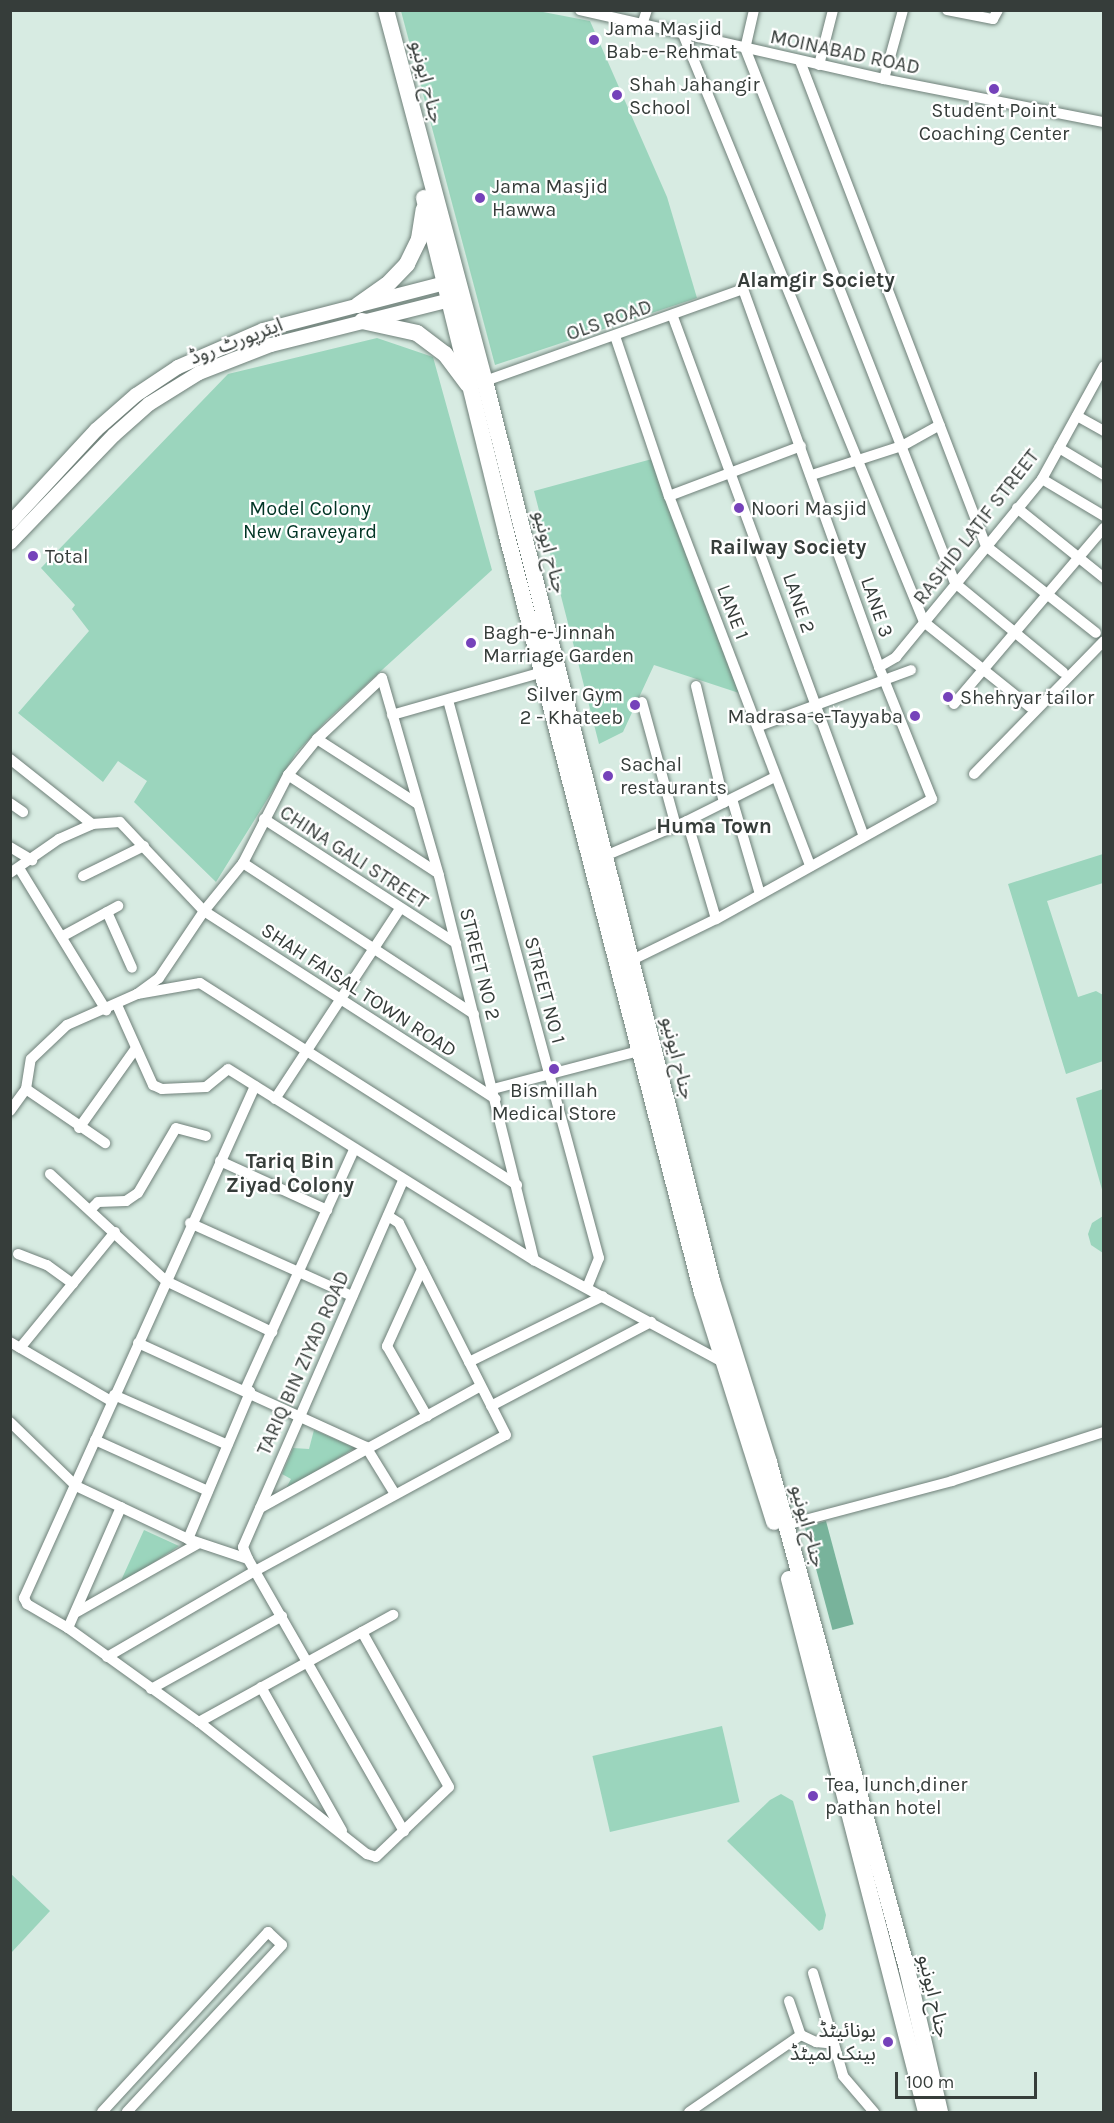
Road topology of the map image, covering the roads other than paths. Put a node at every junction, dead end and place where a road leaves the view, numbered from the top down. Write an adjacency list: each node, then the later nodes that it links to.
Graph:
1 (376, 10): 17 (highway, جناح ایونیو)
2 (387, 10): 20 (highway, جناح ایونیو)
3 (580, 10): 10 (street, MOINABAD ROAD)
4 (647, 10): 10 (street)
5 (754, 10): 12 (street)
6 (833, 10): 14 (street)
7 (903, 10): 15 (street)
8 (947, 10): 9 (street)
9 (998, 10)
10 (642, 25): 11 (street, MOINABAD ROAD)
11 (684, 34): 12 (street, MOINABAD ROAD); 33 (street)
12 (745, 48): 13 (street, MOINABAD ROAD); 31 (street)
13 (800, 61): 14 (street, MOINABAD ROAD); 28 (street)
14 (819, 65): 15 (street, MOINABAD ROAD)
15 (884, 79): 16 (street, MOINABAD ROAD)
16 (1104, 122)
17 (425, 202): 18 (highway, جناح ایونیو); 21 (highway)
18 (445, 283): 20 (highway, جناح ایونیو); 21 (main road, ایئرپورٹ روڈ)
19 (743, 290): 22 (street, OLS ROAD); 30 (street, LANE 3)
20 (456, 299): 21 (main road, ایئرپورٹ روڈ); 25 (highway, جناح ایونیو)
21 (360, 313): 25 (highway); 41 (main road, ایئرپورٹ روڈ); 43 (main road, ایئرپورٹ روڈ)
22 (673, 317): 23 (street, OLS ROAD); 34 (street, LANE 2)
23 (615, 336): 25 (street, OLS ROAD); 38 (street, LANE 1)
24 (1104, 366): 26 (street, RASHID LATIF STREET)
25 (478, 385): 55 (highway, جناح ایونیو); 82 (highway, جناح ایونیو)
26 (1099, 385): 27 (street, RASHID LATIF STREET)
27 (1077, 416): 29 (street); 32 (street, RASHID LATIF STREET)
28 (940, 425): 31 (street); 44 (street)
29 (1104, 430)
30 (801, 446): 34 (street); 35 (street, LANE 3)
31 (902, 446): 33 (street); 47 (street)
32 (1059, 448): 36 (street); 37 (street, RASHID LATIF STREET)
33 (857, 460): 35 (street); 49 (street)
34 (732, 475): 38 (street); 62 (street, LANE 2)
35 (812, 475): 52 (street, LANE 3)
36 (1104, 475)
37 (1042, 479): 39 (street, RASHID LATIF STREET); 40 (street)
38 (669, 496): 65 (street, LANE 1)
39 (1017, 508): 44 (street, RASHID LATIF STREET); 45 (street)
40 (1104, 516)
41 (10, 523)
42 (1104, 528): 45 (street)
43 (10, 543)
44 (986, 546): 47 (street, RASHID LATIF STREET); 48 (street)
45 (1077, 558): 46 (street); 48 (street)
46 (1104, 578)
47 (955, 583): 49 (street, RASHID LATIF STREET); 50 (street)
48 (1046, 595): 50 (street); 51 (street)
49 (924, 622): 52 (street, RASHID LATIF STREET); 53 (street)
50 (1015, 631): 53 (street); 56 (street)
51 (1100, 637): 68 (street)
52 (879, 667): 57 (street, LANE 3)
53 (983, 669): 61 (street); 63 (street)
54 (911, 670): 57 (street)
55 (543, 672): 59 (street); 106 (highway, جناح ایونیو)
56 (1063, 672)
57 (887, 681): 62 (street); 79 (street, LANE 3)
58 (696, 686): 71 (street)
59 (448, 700): 64 (street); 107 (street, STREET NO 1)
60 (642, 702): 78 (street)
61 (954, 704)
62 (815, 706): 65 (street); 79 (street, LANE 2)
63 (1030, 707)
64 (392, 715): 66 (street, STREET NO 2); 73 (street, STREET NO 2)
65 (759, 726): 70 (street, LANE 1)
66 (317, 739): 69 (street); 73 (street)
67 (10, 759): 77 (street)
68 (974, 774)
69 (288, 775): 75 (street); 87 (street)
70 (775, 777): 71 (street); 85 (street, LANE 1)
71 (728, 801): 76 (street); 89 (street)
72 (10, 802): 74 (street)
73 (418, 804): 87 (street, STREET NO 2)
74 (23, 812)
75 (264, 819): 84 (street); 91 (street, CHINA GALI STREET)
76 (687, 821): 78 (street); 94 (street)
77 (92, 824): 80 (street, SHAH FAISAL TOWN ROAD); 83 (street)
78 (676, 826): 82 (street)
79 (863, 834): 85 (street)
80 (144, 846): 88 (street); 92 (street, SHAH FAISAL TOWN ROAD)
81 (10, 847): 83 (street)
82 (604, 856): 98 (highway, جناح ایونیو)
83 (32, 860): 86 (street)
84 (243, 863): 92 (street); 97 (street)
85 (810, 866): 89 (street)
86 (15, 871): 95 (street)
87 (438, 873): 96 (street, STREET NO 2)
88 (83, 876)
89 (760, 894): 94 (street)
90 (118, 906): 93 (street)
91 (400, 909): 96 (street, CHINA GALI STREET); 97 (street)
92 (204, 911): 100 (street); 101 (street, SHAH FAISAL TOWN ROAD)
93 (107, 912): 95 (street); 99 (street)
94 (717, 919): 98 (street)
95 (63, 936): 102 (street)
96 (456, 943): 103 (street, STREET NO 2)
97 (373, 950): 101 (street); 103 (street)
98 (632, 960): 157 (highway, جناح ایونیو)
99 (132, 968)
100 (137, 994): 102 (street); 105 (street)
101 (340, 1001): 105 (street); 110 (street, SHAH FAISAL TOWN ROAD)
102 (111, 1007): 104 (street); 109 (street)
103 (474, 1014): 110 (street, STREET NO 2)
104 (136, 1048): 108 (street); 113 (street)
105 (308, 1050): 111 (street); 120 (street)
106 (639, 1051): 107 (street); 140 (highway, جناح ایونیو)
107 (549, 1076): 110 (street); 132 (street, STREET NO 1)
108 (255, 1086): 111 (street); 117 (street)
109 (26, 1089): 112 (street); 113 (street)
110 (495, 1094): 120 (street, STREET NO 2)
111 (275, 1099): 116 (street)
112 (10, 1111)
113 (79, 1128): 115 (street)
114 (206, 1136): 121 (street)
115 (105, 1143)
116 (354, 1150): 119 (street); 122 (street)
117 (220, 1161): 122 (street); 124 (street)
118 (50, 1174): 121 (street)
119 (403, 1181): 123 (street, TARIQ BIN ZIYAD ROAD); 127 (street)
120 (517, 1185): 127 (street, STREET NO 2)
121 (90, 1210): 125 (street)
122 (327, 1210): 129 (street)
123 (388, 1216): 128 (street); 133 (street, TARIQ BIN ZIYAD ROAD)
124 (190, 1223): 129 (street); 130 (street)
125 (115, 1232): 130 (street); 131 (street)
126 (18, 1254): 131 (street)
127 (534, 1260): 132 (street)
128 (422, 1269): 139 (street); 146 (street)
129 (298, 1272): 133 (street); 136 (street)
130 (166, 1281): 136 (street); 137 (street)
131 (73, 1284): 138 (street)
132 (587, 1287): 134 (street)
133 (352, 1296): 145 (street, TARIQ BIN ZIYAD ROAD)
134 (603, 1296): 135 (street); 139 (street)
135 (651, 1322): 140 (street); 144 (street)
136 (272, 1332): 142 (street)
137 (138, 1343): 142 (street); 143 (street)
138 (13, 1345): 143 (street)
139 (469, 1362): 141 (street)
140 (723, 1362): 180 (highway, جناح ایونیو)
141 (481, 1386): 144 (street); 146 (street)
142 (248, 1391): 145 (street); 150 (street)
143 (112, 1398): 149 (street); 150 (street)
144 (491, 1406): 154 (street)
145 (299, 1415): 151 (street); 156 (street, TARIQ BIN ZIYAD ROAD)
146 (427, 1416): 151 (street)
147 (10, 1422): 152 (street)
148 (1104, 1432): 157 (street)
149 (95, 1440): 152 (street); 153 (street)
150 (228, 1444): 153 (street)
151 (366, 1447): 154 (street); 156 (street)
152 (76, 1486): 155 (street); 165 (street)
153 (208, 1491): 158 (street)
154 (395, 1494): 161 (street)
155 (122, 1507): 158 (street); 162 (street)
156 (259, 1508): 160 (street, TARIQ BIN ZIYAD ROAD)
157 (786, 1525): 180 (highway, جناح ایونیو)
158 (188, 1539): 159 (street)
159 (199, 1543): 160 (street); 162 (street)
160 (248, 1559): 161 (street)
161 (255, 1571): 164 (street); 167 (street)
162 (77, 1612): 165 (street)
163 (393, 1615): 166 (street)
164 (282, 1616): 168 (street); 170 (street)
165 (68, 1628): 167 (street)
166 (362, 1632): 168 (street); 172 (street)
167 (107, 1657): 170 (street)
168 (308, 1661): 169 (street); 172 (street)
169 (261, 1687): 171 (street); 173 (street)
170 (151, 1689): 171 (street)
171 (199, 1722): 173 (street)
172 (404, 1831): 173 (street)
173 (345, 1837)
174 (813, 1973): 178 (street)
175 (789, 2001): 176 (street)
176 (801, 2035): 178 (street); 183 (street)
177 (168, 2040): 179 (street); 179 (street); 181 (street)
178 (834, 2044): 184 (street)
179 (182, 2052): 182 (street)
180 (932, 2108)
181 (102, 2112)
182 (127, 2112)
183 (690, 2112)
184 (874, 2112)

